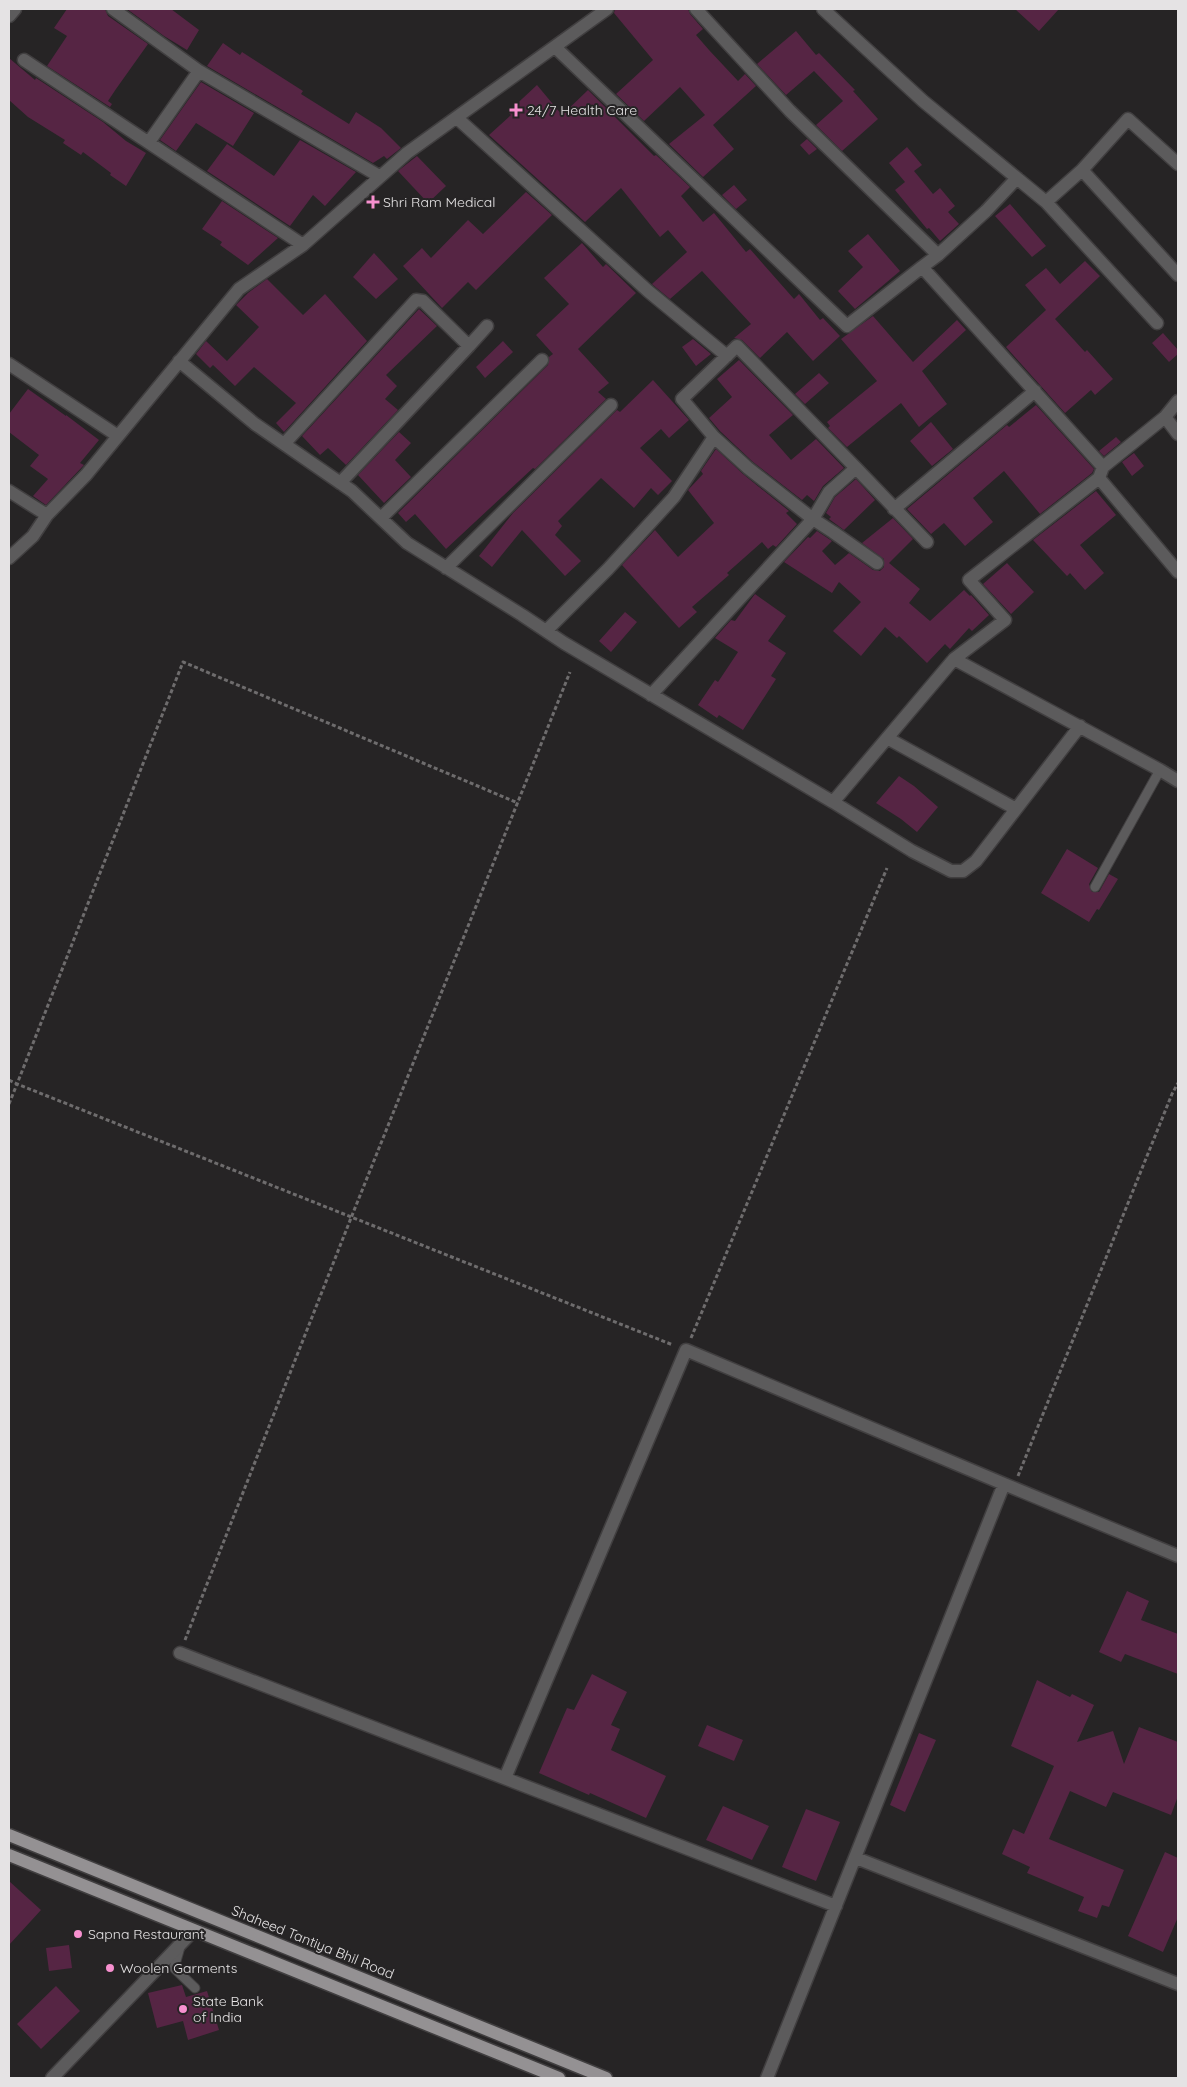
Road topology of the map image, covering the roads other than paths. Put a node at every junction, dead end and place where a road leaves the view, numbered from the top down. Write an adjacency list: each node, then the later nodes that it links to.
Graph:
1 (15, 9): 6 (street)
2 (113, 9): 9 (street)
3 (607, 9): 7 (street)
4 (696, 9): 18 (street)
5 (823, 9): 15 (street)
6 (9, 16)
7 (555, 47): 10 (street); 19 (street)
8 (24, 60): 11 (street)
9 (199, 71): 11 (street); 14 (street)
10 (457, 118): 14 (street); 24 (street)
11 (149, 142): 17 (street)
12 (1178, 164): 13 (street)
13 (1082, 170): 16 (street); 20 (street)
14 (379, 176): 17 (street)
15 (1017, 178): 16 (street); 18 (street)
16 (1046, 202): 21 (street)
17 (303, 245): 26 (street)
18 (938, 255): 19 (street)
19 (922, 267): 28 (street)
20 (1178, 275)
21 (1157, 323)
22 (487, 326): 23 (street)
23 (469, 346): 35 (street); 38 (street)
24 (727, 356): 34 (street); 36 (street)
25 (542, 360): 42 (street)
26 (179, 361): 33 (street); 35 (street)
27 (9, 364): 33 (street)
28 (1035, 391): 37 (street); 40 (street)
29 (1178, 400): 31 (street)
30 (611, 405): 47 (street)
31 (1165, 417): 32 (street); 37 (street)
32 (1178, 434)
33 (118, 436): 41 (street)
34 (714, 437): 43 (street); 49 (street)
35 (284, 444): 38 (street)
36 (856, 468): 40 (street); 43 (street)
37 (1101, 473): 48 (street); 50 (street)
38 (340, 482): 42 (street)
39 (9, 491): 41 (street)
40 (894, 509): 44 (street)
41 (47, 515): 45 (street)
42 (380, 518): 47 (street)
43 (813, 519): 46 (street); 51 (street)
44 (927, 542)
45 (9, 558)
46 (877, 563)
47 (446, 568): 49 (street)
48 (1178, 572)
49 (546, 631): 51 (street)
50 (954, 658): 52 (street); 53 (street)
51 (651, 695): 56 (street)
52 (1080, 726): 54 (street); 57 (street)
53 (887, 738): 56 (street); 57 (street)
54 (1160, 770): 55 (street); 58 (lane)
55 (1178, 781)
56 (833, 802): 57 (street)
57 (1016, 809)
58 (1095, 887)
59 (1008, 1486): 60 (street); 62 (street); 65 (street)
60 (1178, 1556)
61 (180, 1653): 62 (street)
62 (505, 1778): 66 (street)
63 (9, 1834): 73 (main road, Shaheed Tantiya Bhil Road)
64 (9, 1855): 67 (main road)
65 (856, 1858): 66 (street); 69 (street)
66 (836, 1906): 74 (street)
67 (193, 1931): 68 (street); 72 (main road)
68 (180, 1947): 70 (lane); 71 (street)
69 (1178, 1984)
70 (194, 1988)
71 (52, 2078)
72 (559, 2078)
73 (606, 2078)
74 (767, 2078)

